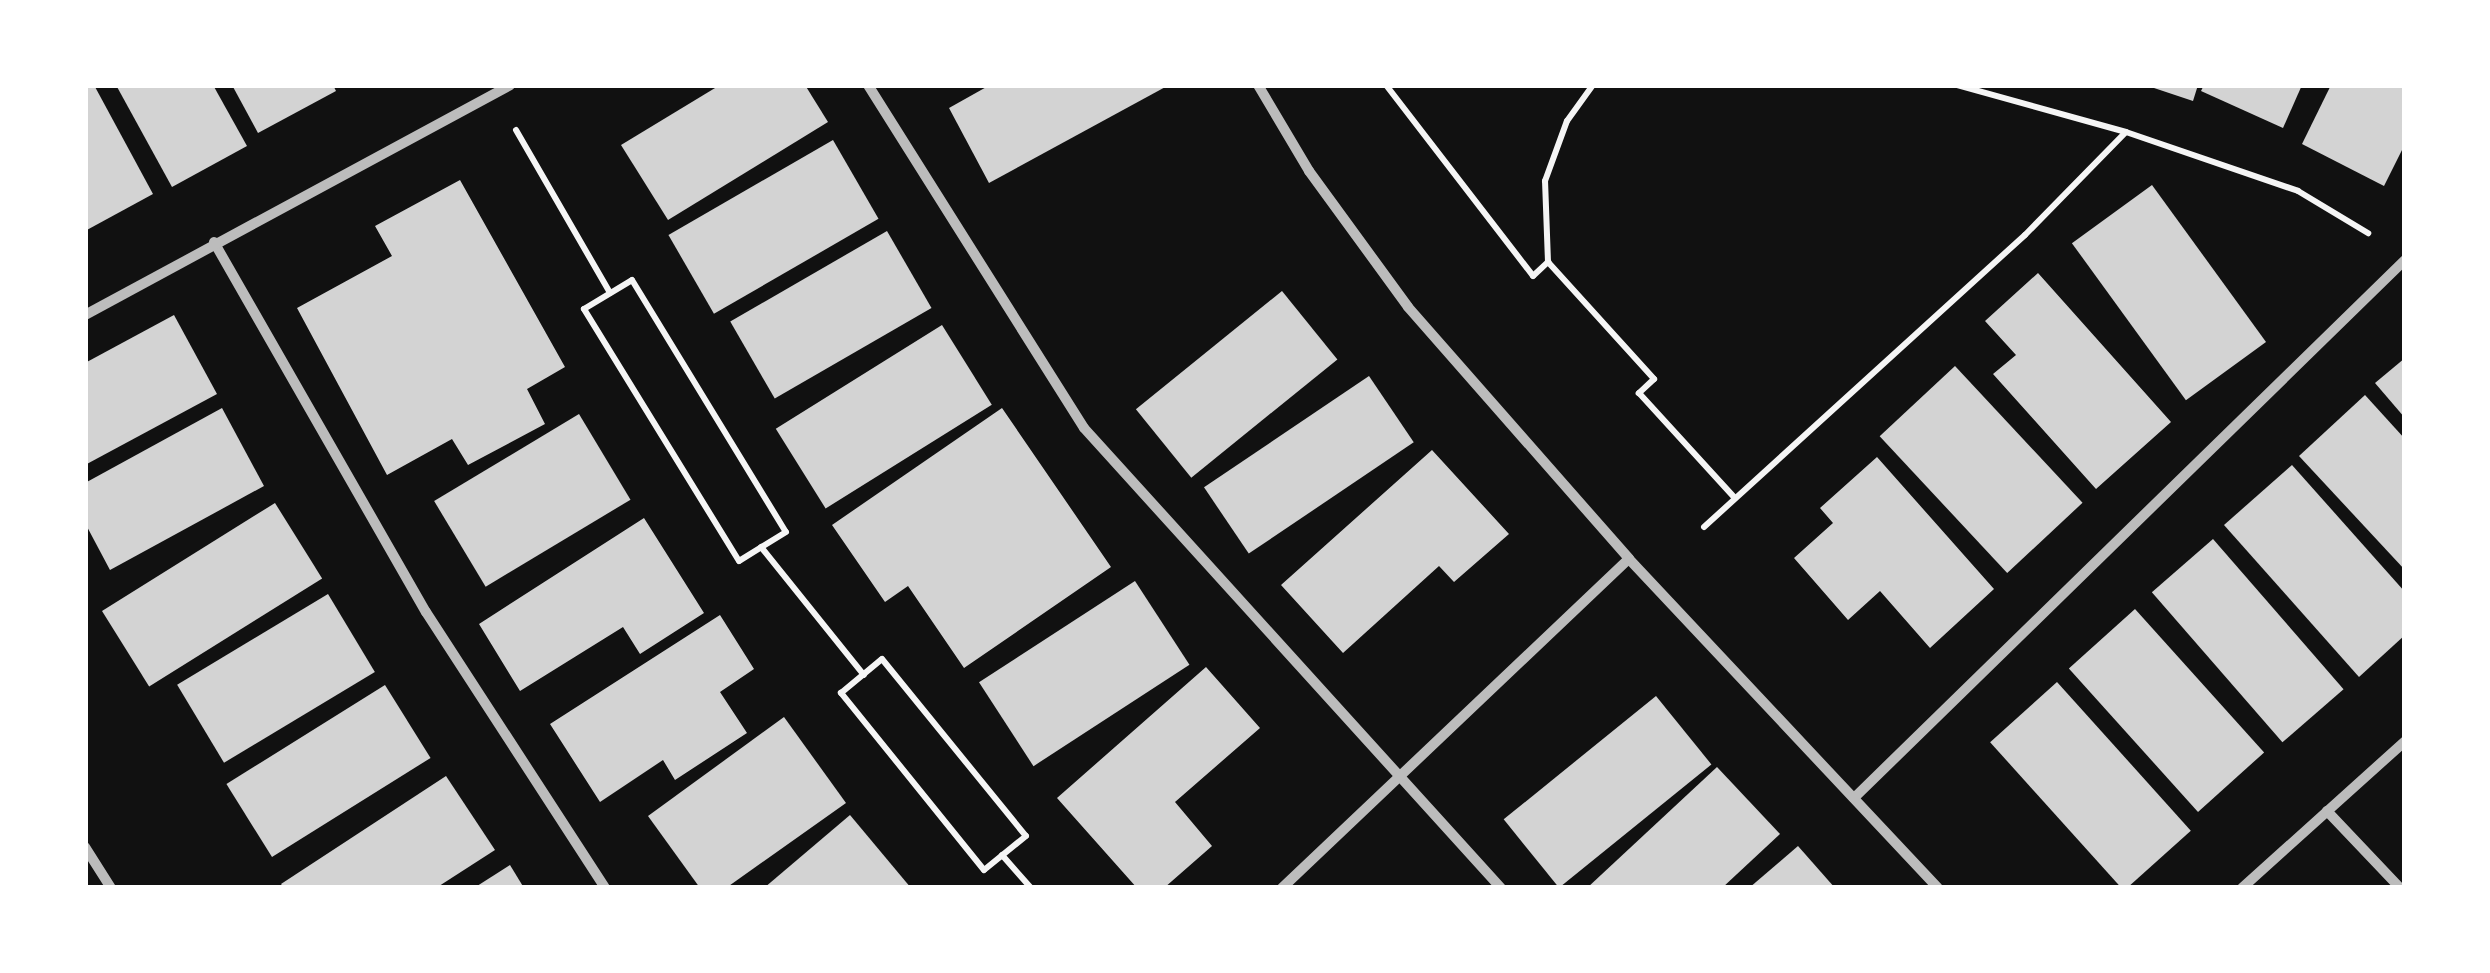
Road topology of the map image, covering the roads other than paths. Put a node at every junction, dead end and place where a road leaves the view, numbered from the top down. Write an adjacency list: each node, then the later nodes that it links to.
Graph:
1 (510, 85): 4 (street)
2 (868, 85): 9 (street)
3 (1258, 85): 7 (street)
4 (214, 242): 6 (street); 14 (street)
5 (2405, 260): 10 (street)
6 (85, 316)
7 (1628, 560): 9 (street); 10 (street)
8 (2405, 740): 11 (street)
9 (1400, 776): 15 (street); 16 (street)
10 (1854, 798): 17 (street)
11 (2328, 810): 18 (street); 19 (street)
12 (85, 847): 13 (street)
13 (111, 888)
14 (604, 888)
15 (1282, 888)
16 (1502, 888)
17 (1938, 888)
18 (2242, 888)
19 (2400, 888)

